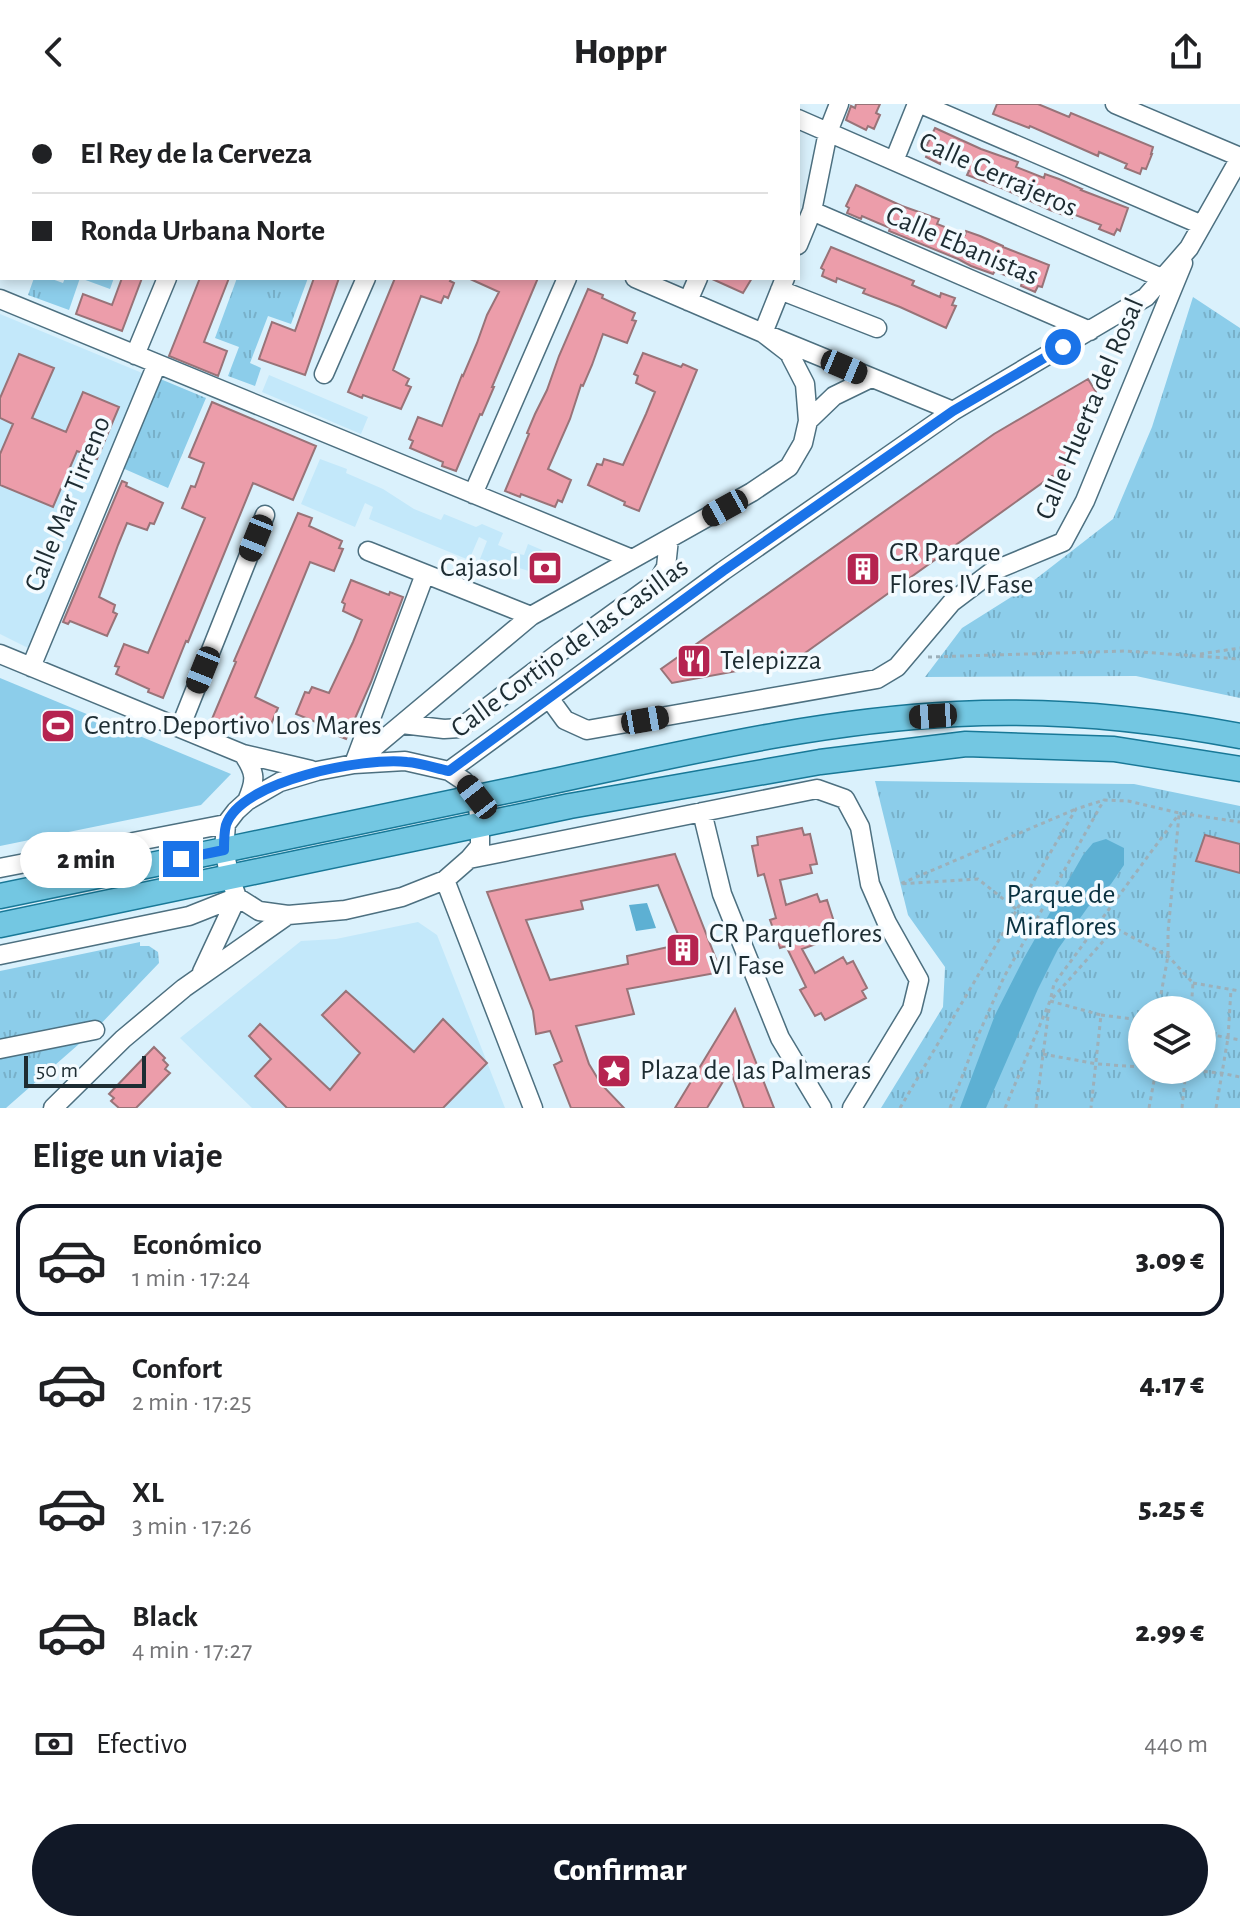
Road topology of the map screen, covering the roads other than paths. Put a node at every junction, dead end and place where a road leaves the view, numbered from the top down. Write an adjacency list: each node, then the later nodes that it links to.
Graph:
1 (839, 104): 5 (street)
2 (919, 104): 7 (street); 9 (street)
3 (1115, 104): 6 (street)
4 (800, 120): 5 (street, Calle Cerrajeros)
5 (828, 132): 7 (street, Calle Cerrajeros); 8 (street)
6 (1240, 157): 9 (street)
7 (894, 161): 16 (street, Calle Cerrajeros)
8 (812, 211): 10 (street); 21 (street, Calle Ebanistas)
9 (1202, 225): 16 (street, Calle Huerta del Rosal)
10 (800, 240)
11 (166, 280): 23 (street)
12 (365, 280): 25 (street)
13 (566, 280): 29 (street)
14 (640, 280): 19 (street)
15 (697, 280): 19 (street)
16 (1169, 280): 21 (street, Calle Cortijo de las Casillas); 38 (street, Calle Huerta del Rosal)
17 (782, 284): 20 (street); 22 (street)
18 (0, 299): 23 (street)
19 (688, 301): 22 (street)
20 (877, 328)
21 (1090, 331): 27 (street, Calle Cortijo de las Casillas)
22 (763, 333): 26 (street); 28 (street)
23 (135, 355): 24 (street)
24 (157, 364): 29 (street); 37 (street, Calle Mar Tirreno)
25 (324, 374)
26 (871, 378): 27 (street); 28 (street)
27 (953, 411): 38 (street, Calle Cortijo de las Casillas)
28 (808, 421): 31 (street)
29 (473, 494): 33 (street)
30 (265, 515): 40 (street)
31 (669, 539): 33 (street); 39 (street)
32 (368, 551): 34 (street)
33 (632, 559): 35 (street)
34 (425, 574): 35 (street); 43 (street)
35 (531, 616): 39 (street)
36 (0, 654): 37 (street)
37 (31, 667): 40 (street)
38 (549, 698): 46 (street, Calle Cortijo de las Casillas)
39 (402, 724): 43 (street)
40 (180, 728): 42 (street)
41 (1240, 736): 47 (main road)
42 (243, 754): 45 (street); 48 (street)
43 (354, 764): 45 (street); 46 (street)
44 (1240, 769): 51 (main road)
45 (317, 771): 48 (street)
46 (449, 771): 47 (street)
47 (477, 797): 51 (street); 52 (main road)
48 (247, 801): 50 (street)
49 (702, 812): 53 (street); 68 (street); 69 (street)
50 (226, 824): 52 (street); 54 (street)
51 (480, 826): 53 (street); 56 (main road)
52 (224, 850): 56 (street); 57 (main road)
53 (469, 859): 55 (street)
54 (0, 868)
55 (445, 880): 58 (street); 67 (street)
56 (234, 887): 58 (street); 59 (street); 60 (main road); 61 (street)
57 (0, 896)
58 (288, 915): 63 (street)
59 (189, 916): 61 (street); 62 (street)
60 (0, 925)
61 (222, 932): 63 (street)
62 (0, 955)
63 (201, 975): 66 (street)
64 (95, 1030): 65 (street)
65 (0, 1049)
66 (53, 1108)
67 (533, 1108)
68 (822, 1108)
69 (852, 1108)

